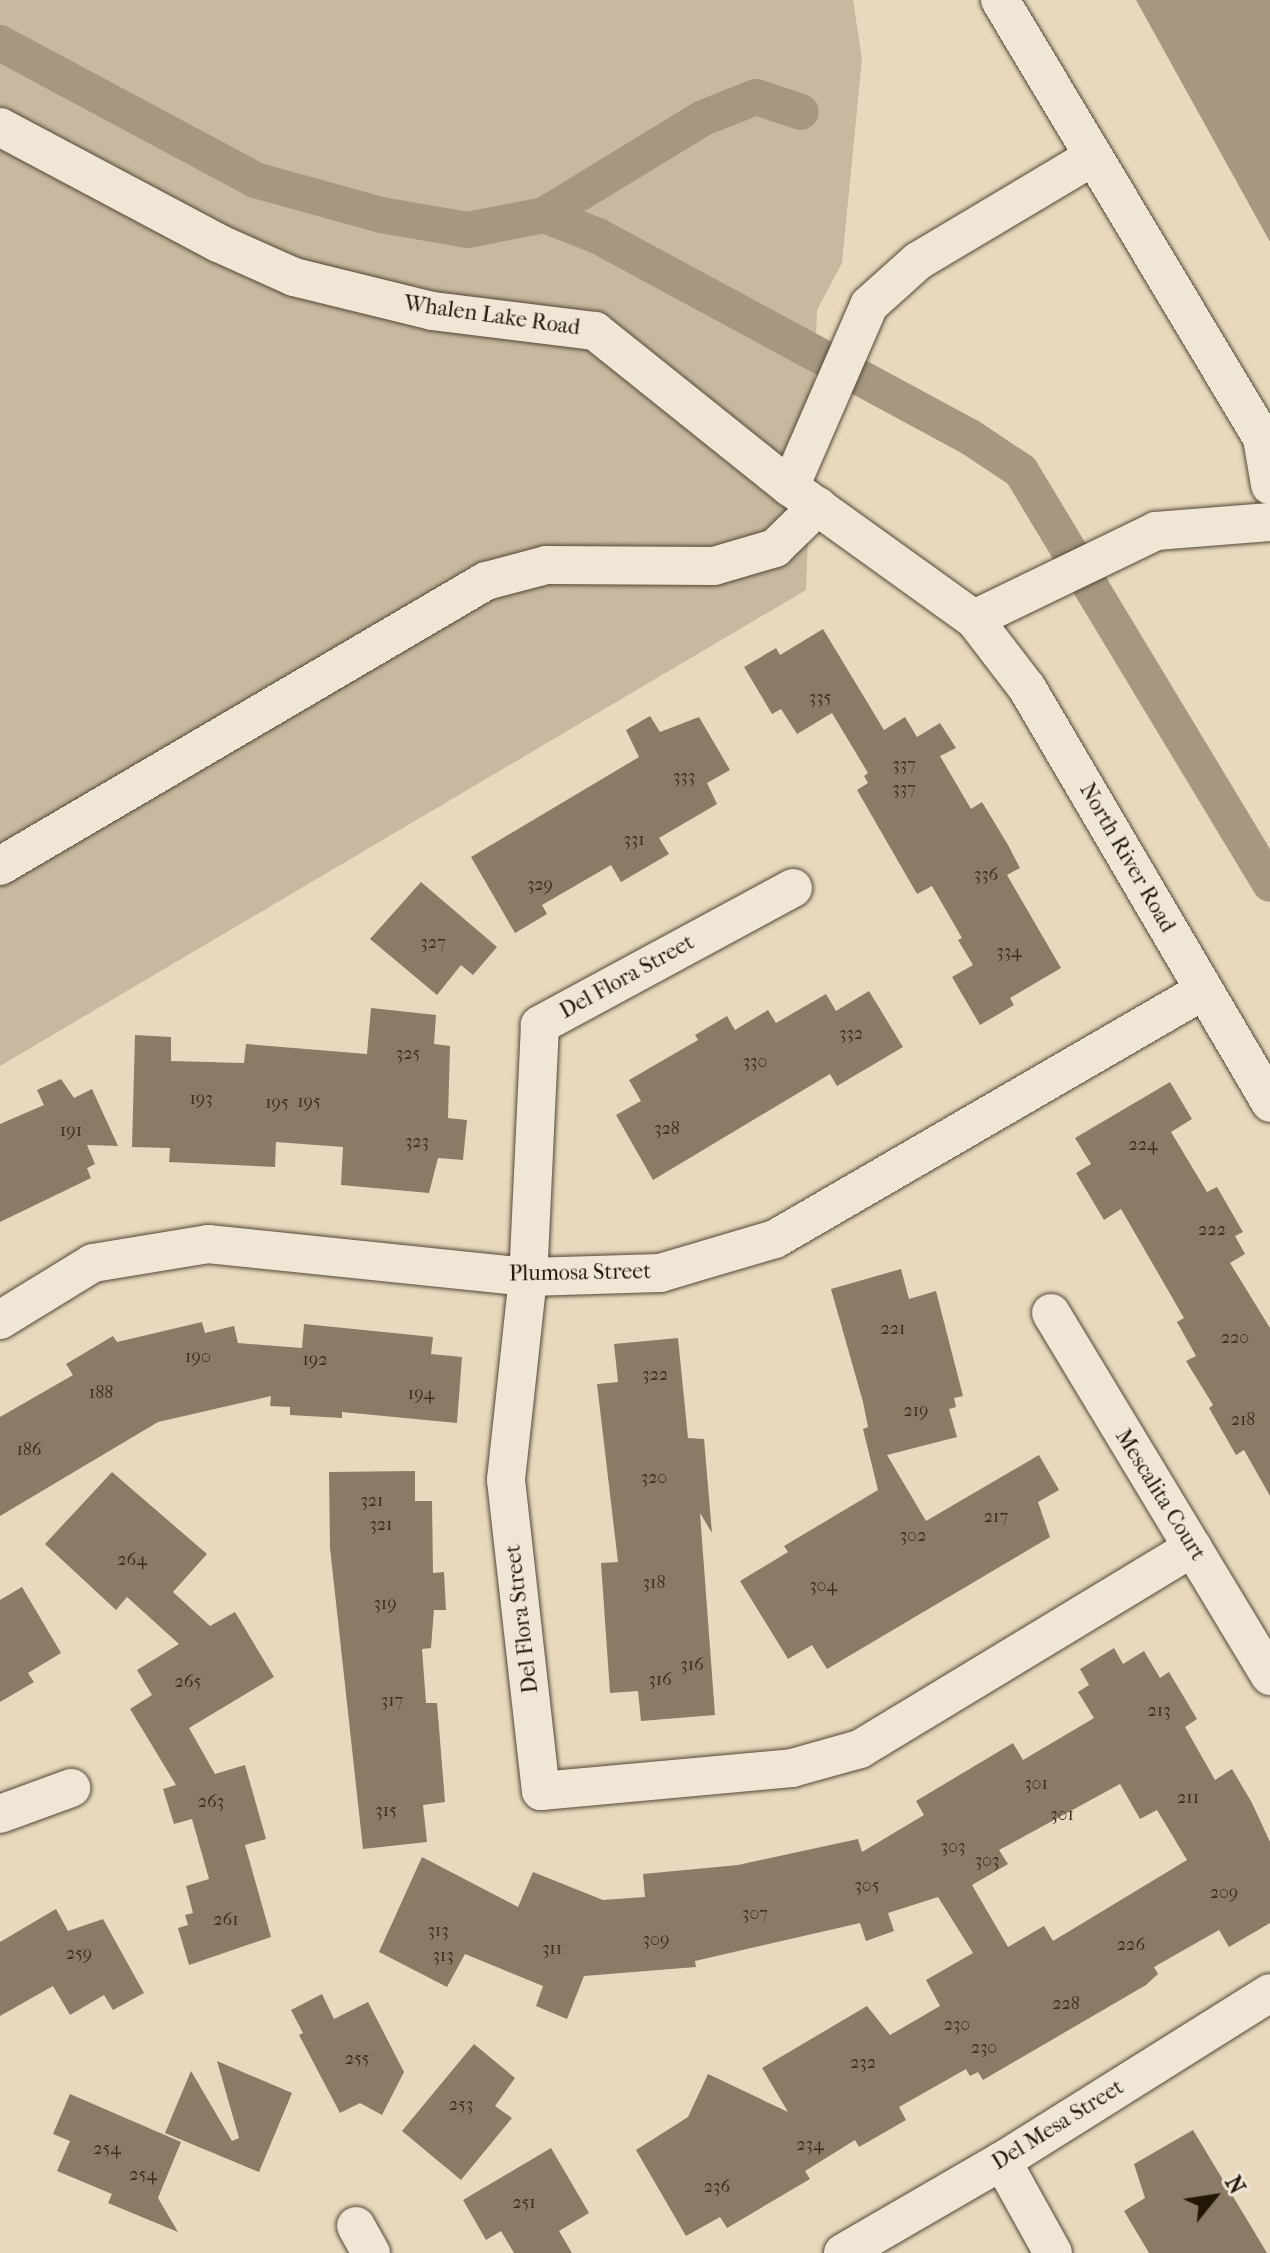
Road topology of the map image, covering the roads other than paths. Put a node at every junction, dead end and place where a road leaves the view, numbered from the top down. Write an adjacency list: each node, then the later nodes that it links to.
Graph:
1 (1000, 0): 3 (street)
2 (0, 127): 5 (street, Whalen Lake Road)
3 (1091, 158): 4 (street); 5 (street)
4 (1270, 485)
5 (804, 497): 7 (street, Whalen Lake Road); 8 (street)
6 (1270, 522): 7 (street)
7 (974, 619): 10 (street, North River Road)
8 (0, 866)
9 (793, 888): 12 (street, Del Flora Street)
10 (1204, 990): 11 (street, North River Road); 12 (street, Plumosa Street)
11 (1270, 1103)
12 (528, 1277): 14 (street, Plumosa Street); 15 (street, Del Flora Street)
13 (1051, 1313): 15 (street, Mescalita Court)
14 (0, 1320)
15 (1193, 1547): 16 (street, Mescalita Court)
16 (1270, 1676)
17 (71, 1788): 18 (street)
18 (0, 1814)
19 (1270, 1993): 20 (street, Del Mesa Street)
20 (1002, 2161): 21 (street, Del Mesa Street); 22 (street)
21 (843, 2253)
22 (1053, 2253)

